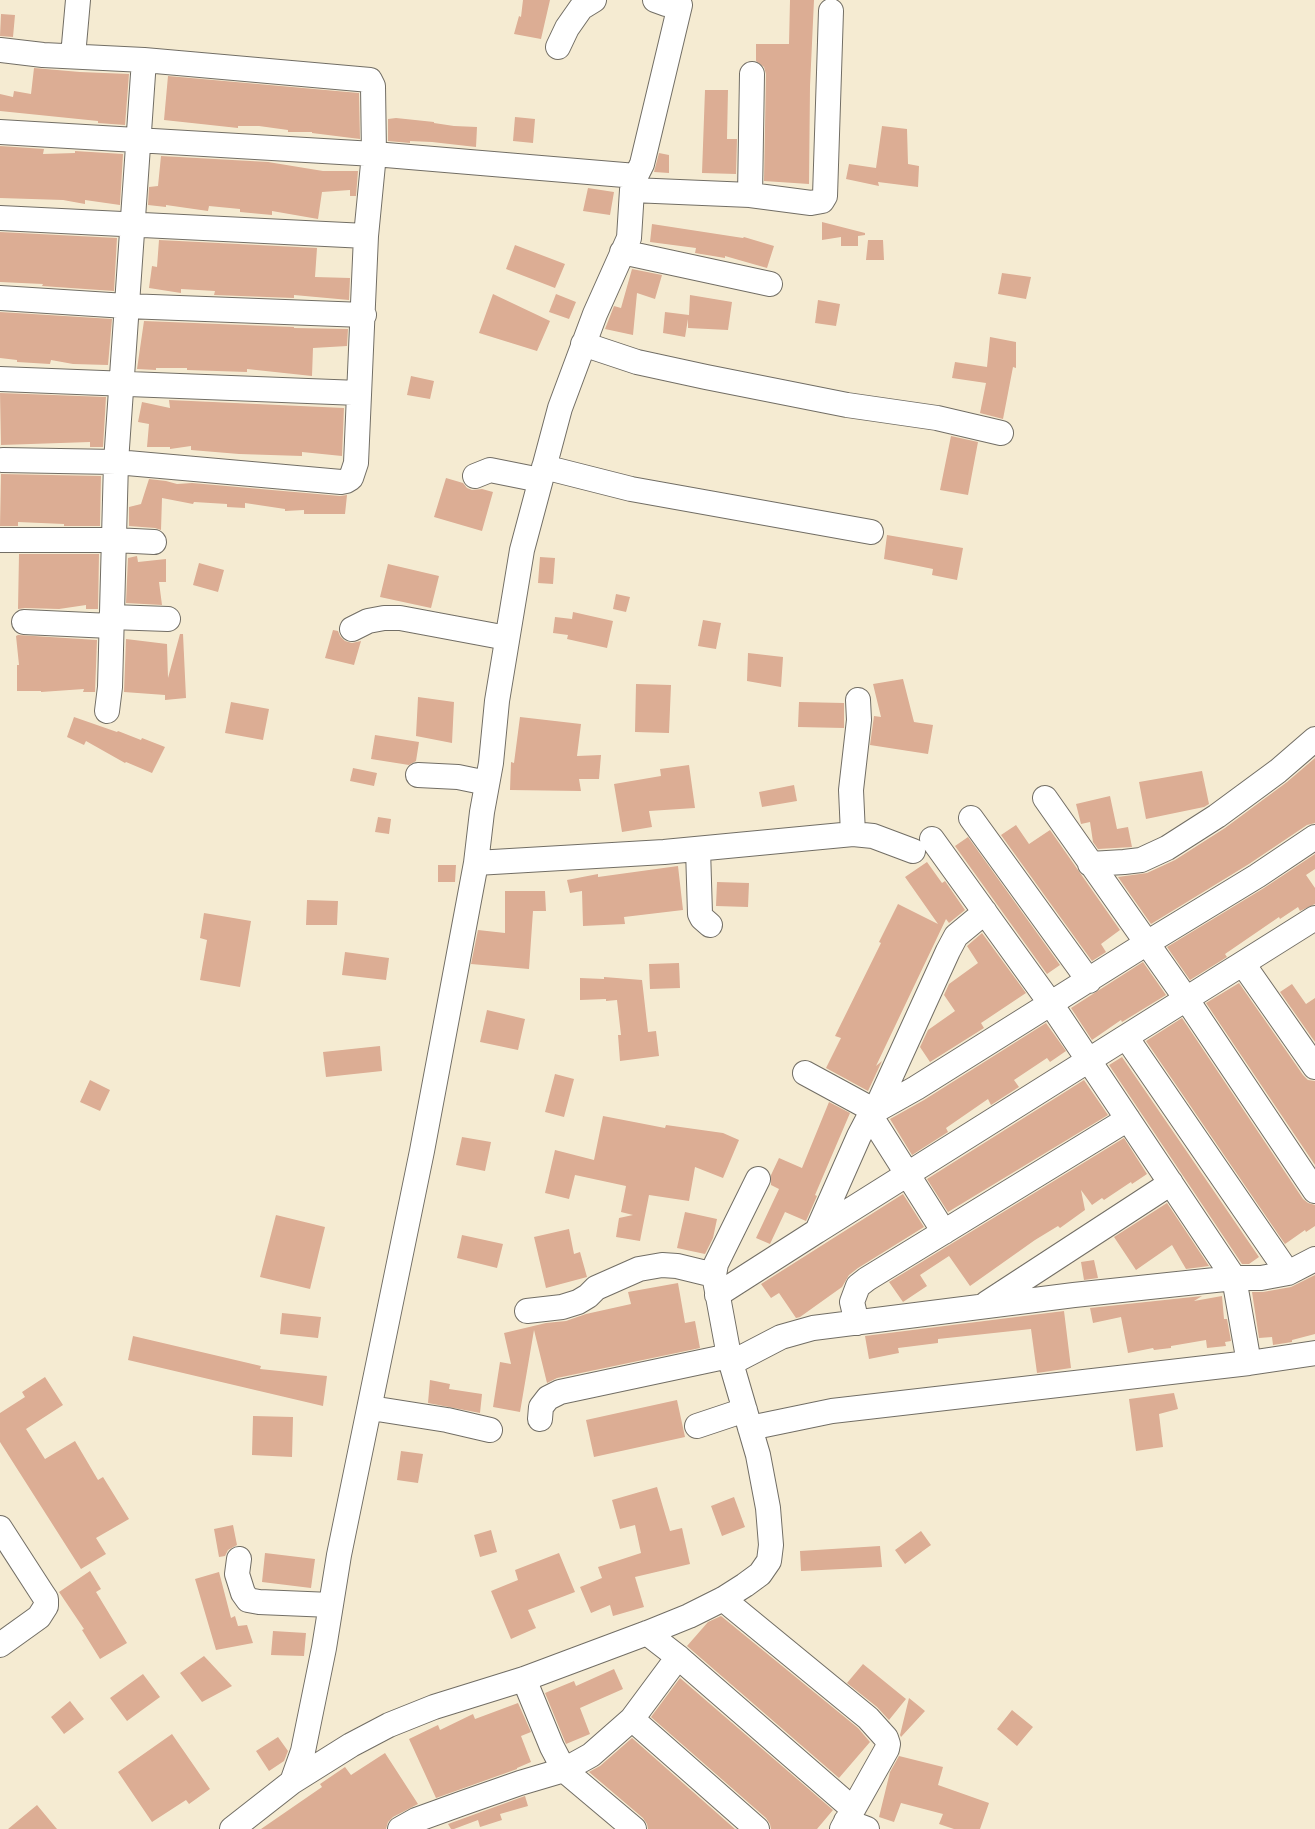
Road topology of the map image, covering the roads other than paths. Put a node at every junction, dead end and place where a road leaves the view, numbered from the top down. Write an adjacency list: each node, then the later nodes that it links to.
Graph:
1 (78, 0): 8 (street)
2 (594, 0): 6 (street)
3 (655, 0): 4 (street)
4 (681, 2): 14 (street)
5 (831, 11): 15 (street)
6 (558, 47)
7 (0, 50): 8 (street)
8 (73, 56): 9 (street)
9 (144, 60): 12 (street); 13 (street)
10 (752, 74): 15 (street)
11 (0, 132): 12 (street)
12 (139, 141): 13 (street); 17 (street)
13 (374, 154): 14 (street); 18 (street)
14 (634, 183): 15 (street); 19 (street)
15 (750, 195)
16 (0, 218): 17 (street)
17 (132, 225): 18 (street); 22 (street)
18 (366, 236): 23 (street)
19 (622, 252): 20 (street); 24 (street)
20 (770, 284)
21 (0, 298): 22 (street)
22 (126, 306): 23 (street); 26 (street)
23 (364, 315): 27 (street)
24 (584, 344): 28 (street); 31 (street)
25 (0, 379): 26 (street)
26 (121, 383): 27 (street); 30 (street)
27 (359, 393): 30 (street)
28 (1001, 433)
29 (3, 460): 30 (street)
30 (116, 462): 35 (street)
31 (542, 473): 32 (street); 33 (street); 41 (street)
32 (475, 476)
33 (871, 532)
34 (0, 540): 35 (street)
35 (114, 540): 36 (street); 38 (street)
36 (154, 543)
37 (168, 619): 38 (street)
38 (111, 621): 39 (street); 43 (street)
39 (24, 622)
40 (352, 629): 41 (street)
41 (507, 638): 46 (street)
42 (858, 700): 49 (street)
43 (107, 711)
44 (1315, 739): 53 (street)
45 (418, 775): 46 (street)
46 (487, 783): 52 (street)
47 (1045, 798): 53 (street)
48 (971, 818): 59 (street)
49 (853, 834): 51 (street); 54 (street)
50 (1315, 837): 57 (street)
51 (698, 849): 52 (street); 55 (street)
52 (476, 863): 84 (street)
53 (1090, 864): 57 (street)
54 (985, 912): 61 (street); 66 (street)
55 (710, 925)
56 (1312, 928): 58 (street)
57 (1147, 943): 59 (street); 60 (street)
58 (1243, 964): 60 (street); 64 (street)
59 (1089, 981): 61 (street)
60 (1186, 1000): 62 (street); 71 (street)
61 (1051, 1004): 63 (street); 66 (street)
62 (1126, 1037): 63 (street); 75 (street)
63 (1088, 1060): 67 (street); 68 (street)
64 (1315, 1067)
65 (805, 1073): 66 (street)
66 (872, 1113): 68 (street); 72 (street)
67 (1128, 1119): 70 (street); 73 (street)
68 (907, 1175): 72 (street); 73 (street)
69 (758, 1179): 77 (street)
70 (1171, 1183): 76 (street); 78 (street)
71 (1315, 1191)
72 (817, 1231): 77 (street)
73 (944, 1232): 80 (street)
74 (1315, 1259): 75 (street)
75 (1287, 1273): 76 (street)
76 (1234, 1278): 78 (street); 83 (street)
77 (715, 1285): 79 (street); 82 (street)
78 (982, 1306): 80 (street)
79 (527, 1311)
80 (857, 1323): 82 (street)
81 (1315, 1353): 83 (street)
82 (730, 1359): 85 (street); 86 (street)
83 (1249, 1364): 86 (street)
84 (371, 1408): 88 (street); 92 (street)
85 (540, 1419)
86 (748, 1419): 87 (street); 91 (street)
87 (697, 1426)
88 (490, 1430)
89 (0, 1528): 94 (street)
90 (239, 1559): 92 (street)
91 (723, 1599): 93 (street); 100 (street)
92 (331, 1605): 99 (street)
93 (647, 1633): 95 (street); 96 (street)
94 (0, 1645)
95 (678, 1657): 97 (street); 100 (street)
96 (524, 1679): 98 (street); 99 (street)
97 (632, 1719): 98 (street); 104 (street)
98 (564, 1770): 102 (street); 103 (street)
99 (292, 1782): 101 (street)
100 (852, 1822)
101 (232, 1829)
102 (400, 1829)
103 (634, 1829)
104 (757, 1829)

